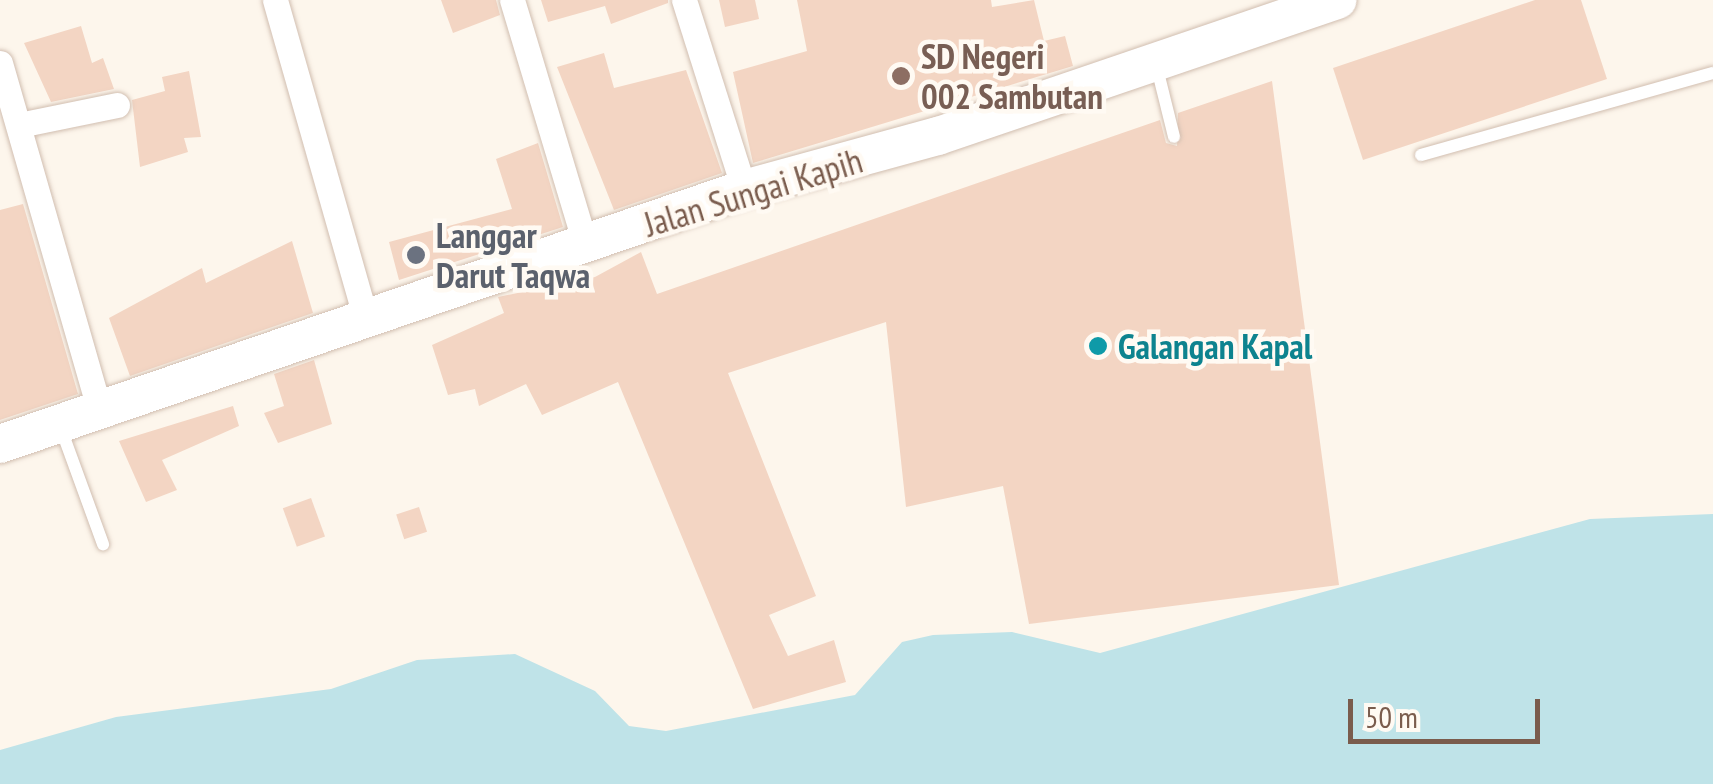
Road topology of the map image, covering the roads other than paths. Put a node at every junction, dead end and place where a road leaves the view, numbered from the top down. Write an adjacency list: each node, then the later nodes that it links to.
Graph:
1 (275, 0): 14 (street)
2 (512, 0): 13 (street)
3 (684, 0): 12 (street)
4 (1337, 0): 6 (street, Jalan Sungai Kapih)
5 (0, 62): 9 (street)
6 (1156, 62): 10 (lane); 12 (street, Jalan Sungai Kapih)
7 (1713, 73): 11 (lane)
8 (117, 105): 9 (street)
9 (19, 125): 15 (street)
10 (1174, 137)
11 (1422, 155)
12 (744, 189): 13 (street, Jalan Sungai Kapih)
13 (586, 246): 14 (street, Jalan Sungai Kapih)
14 (366, 320): 15 (street, Jalan Sungai Kapih)
15 (99, 409): 16 (street, Jalan Sungai Kapih)
16 (60, 423): 17 (street, Jalan Sungai Kapih); 18 (lane)
17 (0, 444)
18 (103, 544)

